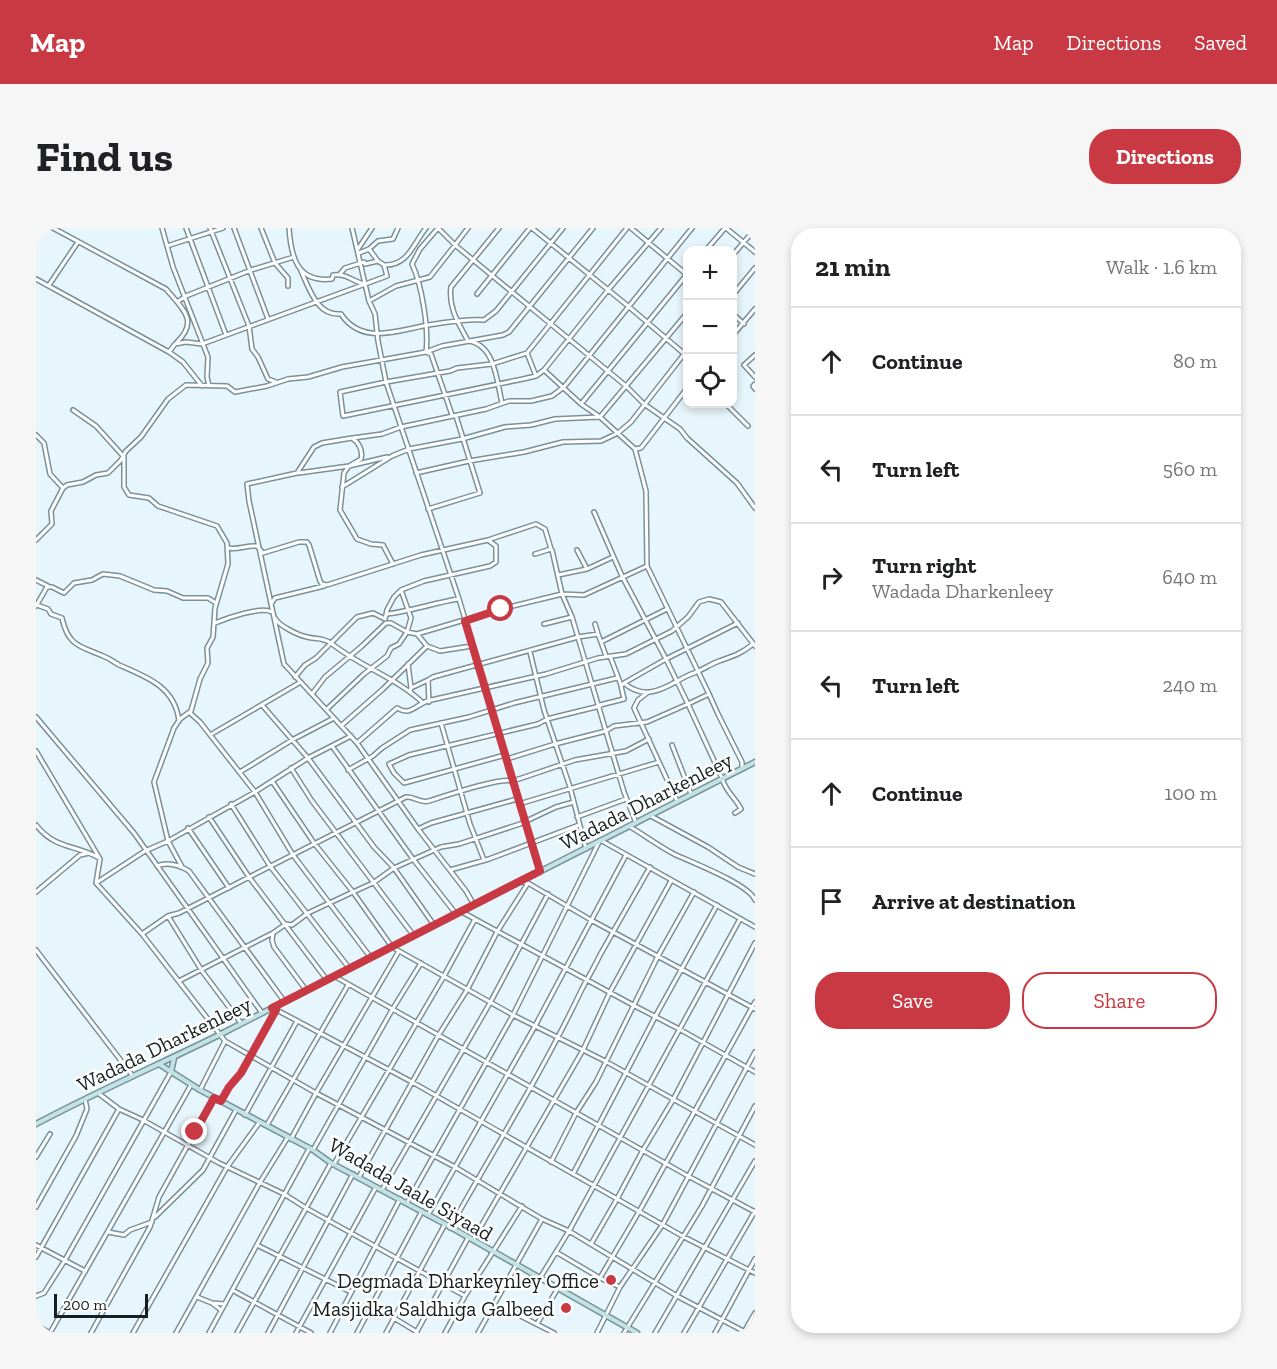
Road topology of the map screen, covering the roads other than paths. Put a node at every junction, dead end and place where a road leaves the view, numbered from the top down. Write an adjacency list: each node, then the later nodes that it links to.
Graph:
1 (53, 228): 25 (street)
2 (162, 228): 30 (street)
3 (186, 228): 24 (street)
4 (223, 228): 22 (street)
5 (234, 228): 47 (street)
6 (261, 228): 42 (street)
7 (289, 228): 36 (street)
8 (352, 228): 34 (street)
9 (372, 228): 34 (street)
10 (398, 228): 32 (street)
11 (468, 228): 29 (street)
12 (499, 228): 41 (street)
13 (531, 228): 27 (street); 52 (street)
14 (563, 228): 27 (street)
15 (593, 228): 37 (street)
16 (629, 228): 28 (street); 50 (street)
17 (661, 228): 28 (street)
18 (692, 228): 38 (street)
19 (726, 228): 26 (street); 31 (street)
20 (425, 229): 23 (street); 39 (street)
21 (755, 229): 26 (street)
22 (211, 230): 24 (street); 54 (street)
23 (431, 236): 29 (street); 45 (street)
24 (190, 239): 30 (street); 60 (street)
25 (78, 242): 58 (street); 67 (street)
26 (744, 242): 33 (street); 35 (street)
27 (550, 243): 37 (street); 63 (street)
28 (649, 243): 38 (street); 61 (street)
29 (455, 245): 41 (street); 56 (street)
30 (168, 246): 65 (street)
31 (710, 246)
32 (369, 249): 34 (street); 40 (street)
33 (737, 250)
34 (358, 251): 43 (street)
35 (755, 252)
36 (294, 256): 42 (street); 48 (street)
37 (570, 258): 50 (street); 69 (street)
38 (667, 258): 49 (street); 70 (street)
39 (405, 260): 44 (street); 45 (street)
40 (378, 261): 43 (street); 44 (street)
41 (474, 261): 52 (street); 75 (street)
42 (275, 263): 47 (street); 59 (street)
43 (361, 263): 51 (street); 57 (street)
44 (384, 264): 57 (street)
45 (412, 264): 56 (street)
46 (755, 268): 62 (street)
47 (251, 270): 54 (street); 74 (street)
48 (301, 271): 51 (street); 68 (street)
49 (683, 271)
50 (589, 273): 61 (street); 76 (street)
51 (340, 274): 57 (street)
52 (492, 276): 63 (street); 64 (street)
53 (36, 279): 58 (street)
54 (231, 279): 60 (street); 80 (street)
55 (683, 279): 77 (street)
56 (417, 280): 66 (street); 79 (street)
57 (365, 284): 66 (street); 68 (street)
58 (49, 285): 89 (street)
59 (288, 286)
60 (207, 287): 65 (street); 83 (street)
61 (608, 290): 70 (street); 85 (street)
62 (737, 290)
63 (511, 291): 69 (street); 75 (street)
64 (477, 294)
65 (186, 296): 67 (street); 88 (street)
66 (369, 301): 82 (street)
67 (177, 302): 87 (street)
68 (316, 302): 74 (street); 82 (street)
69 (529, 306): 76 (street); 86 (street)
70 (628, 306): 77 (street); 94 (street)
71 (755, 309): 78 (street)
72 (683, 317): 84 (street)
73 (737, 318): 78 (street)
74 (268, 319): 80 (street)
75 (457, 321): 79 (street); 86 (street)
76 (549, 323): 85 (street); 92 (street)
77 (648, 323): 84 (street); 99 (street)
78 (744, 324): 81 (street)
79 (426, 325): 82 (street); 90 (street)
80 (249, 326): 83 (street); 103 (street)
81 (737, 331)
82 (377, 333): 96 (street)
83 (226, 335): 88 (street)
84 (666, 338): 91 (street); 108 (street)
85 (569, 339): 94 (street); 98 (street)
86 (468, 341): 90 (street); 97 (street)
87 (175, 344): 88 (street); 89 (street)
88 (202, 344): 107 (street)
89 (169, 352): 106 (street)
90 (426, 352): 96 (street); 100 (street)
91 (683, 352)
92 (527, 353): 97 (street); 101 (street)
93 (683, 354): 114 (street)
94 (589, 355): 99 (street); 109 (street)
95 (755, 355): 102 (street)
96 (382, 359): 103 (street); 104 (street)
97 (492, 364): 100 (street); 105 (street)
98 (544, 370): 101 (street); 109 (street)
99 (608, 371): 108 (street); 113 (street)
100 (438, 372): 104 (street); 111 (street)
101 (536, 376): 105 (street)
102 (755, 376)
103 (278, 382): 107 (street)
104 (386, 382): 115 (street); 115 (street)
105 (497, 384): 111 (street); 112 (street)
106 (202, 386): 107 (street); 130 (street)
107 (209, 386)
108 (626, 386): 114 (street); 120 (street)
109 (564, 387): 112 (street); 113 (street)
110 (683, 392): 119 (street)
111 (444, 394): 115 (street); 118 (street)
112 (502, 404): 118 (street)
113 (581, 404): 120 (street)
114 (644, 404): 119 (street); 123 (street)
115 (394, 406): 122 (street)
116 (730, 408): 121 (street)
117 (73, 410): 130 (street)
118 (454, 415): 122 (street); 126 (street)
119 (664, 416): 128 (street); 137 (street)
120 (600, 417): 123 (street); 126 (street)
121 (748, 426)
122 (401, 427): 125 (street); 127 (street)
123 (618, 433): 128 (street); 131 (street)
124 (36, 435): 135 (street)
125 (352, 438): 132 (street); 133 (street)
126 (462, 439): 127 (street); 131 (street)
127 (409, 449): 129 (street); 134 (street)
128 (635, 449): 150 (street)
129 (392, 456): 132 (street); 136 (street)
130 (124, 457): 135 (street); 142 (street)
131 (469, 461): 134 (street); 138 (street)
132 (349, 466): 133 (street); 136 (street)
133 (297, 473): 143 (street)
134 (416, 473): 138 (street)
135 (63, 488): 140 (street)
136 (342, 488): 149 (street)
137 (755, 508)
138 (428, 509): 146 (street)
139 (594, 512): 148 (street)
140 (36, 540)
141 (488, 540): 144 (street); 146 (street); 153 (street)
142 (228, 548): 143 (street); 161 (street)
143 (260, 549): 156 (street); 162 (street)
144 (551, 549): 147 (street); 152 (street)
145 (578, 549): 151 (street)
146 (442, 550): 149 (street); 153 (street)
147 (535, 554)
148 (614, 557): 151 (street); 154 (street)
149 (393, 564): 156 (street)
150 (647, 566): 154 (street); 164 (street)
151 (587, 569): 152 (street)
152 (558, 575): 159 (street)
153 (451, 576): 158 (street); 160 (street)
154 (623, 578): 159 (street); 170 (street)
155 (36, 580): 157 (street)
156 (327, 585): 162 (street)
157 (49, 586): 161 (street); 163 (street)
158 (401, 590): 165 (street); 167 (street)
159 (562, 594): 168 (street); 169 (street)
160 (459, 598): 165 (street); 169 (street)
161 (216, 603): 172 (street)
162 (271, 604): 166 (street)
163 (37, 606): 223 (street)
164 (667, 609): 170 (street); 176 (street)
165 (409, 611): 167 (street); 177 (street)
166 (272, 612): 172 (street); 183 (street); 198 (street)
167 (387, 614): 171 (street)
168 (572, 617): 174 (street); 180 (street)
169 (464, 620): 178 (street); 186 (street)
170 (644, 620): 181 (street); 182 (street)
171 (386, 621): 177 (street); 183 (street); 189 (street)
172 (214, 623): 219 (street)
173 (738, 623): 176 (street); 184 (street); 187 (street)
174 (544, 624)
175 (595, 624): 179 (street)
176 (677, 627): 181 (street); 187 (street)
177 (407, 632): 178 (street); 195 (street)
178 (417, 634): 185 (street)
179 (598, 634): 180 (street); 182 (street)
180 (578, 638): 188 (street); 192 (street)
181 (655, 640): 190 (street); 191 (street)
182 (601, 642): 190 (street)
183 (331, 643): 189 (street); 198 (street)
184 (754, 645): 196 (street)
185 (427, 646): 186 (street); 193 (street)
186 (472, 646): 194 (street)
187 (689, 649): 191 (street); 196 (street)
188 (529, 651): 194 (street); 197 (street)
189 (351, 655): 195 (street); 210 (street)
190 (608, 656): 192 (street); 199 (street)
191 (666, 659): 203 (street); 205 (street)
192 (584, 662): 197 (street); 204 (street)
193 (408, 664): 201 (street); 207 (street)
194 (478, 665): 200 (street); 206 (street)
195 (371, 669): 201 (street); 217 (street)
196 (700, 671): 203 (street); 209 (street)
197 (535, 675): 206 (street); 211 (street)
198 (295, 677): 202 (street)
199 (617, 678): 204 (street); 205 (street)
200 (428, 680): 207 (street); 212 (street)
201 (391, 681): 207 (street); 226 (street)
202 (300, 683): 210 (street); 215 (street)
203 (678, 683): 208 (street); 214 (street)
204 (592, 684): 211 (street); 216 (street)
205 (623, 685): 208 (street); 216 (street)
206 (485, 688): 212 (street); 218 (street)
207 (410, 690): 213 (street)
208 (648, 692): 224 (street)
209 (710, 694): 214 (street); 247 (street)
210 (312, 695): 217 (street)
211 (541, 696): 218 (street); 222 (street)
212 (429, 702): 213 (street)
213 (423, 703): 233 (street)
214 (688, 704): 224 (street); 252 (street)
215 (262, 705): 229 (street); 232 (street)
216 (600, 706): 222 (street); 227 (street)
217 (327, 710): 221 (street)
218 (491, 711): 225 (street); 228 (street)
219 (190, 712): 223 (street); 229 (street)
220 (36, 717): 290 (street)
221 (335, 718): 226 (street); 232 (street)
222 (547, 719): 228 (street); 234 (street)
223 (178, 721): 284 (street)
224 (640, 722): 227 (street); 231 (street)
225 (441, 723): 236 (street); 242 (street)
226 (342, 725): 230 (street)
227 (606, 731): 234 (street); 239 (street)
228 (497, 732): 236 (street); 240 (street)
229 (210, 735): 250 (street)
230 (351, 736): 233 (street); 235 (street)
231 (649, 739): 239 (street); 243 (street)
232 (292, 740): 241 (street); 250 (street)
233 (357, 743): 242 (street)
234 (555, 744): 240 (street); 245 (street)
235 (332, 746): 241 (street); 248 (street)
236 (448, 746): 249 (street); 249 (street)
237 (672, 746): 258 (street)
238 (36, 751): 294 (street)
239 (612, 752): 245 (street); 251 (street)
240 (506, 757): 249 (street); 254 (street)
241 (308, 758): 246 (street); 273 (street)
242 (369, 759): 248 (street); 261 (street)
243 (659, 762): 251 (street); 262 (street)
244 (755, 762): 247 (main road, Wadada Dharkenleey)
245 (562, 765): 254 (street); 255 (street)
246 (291, 768): 253 (street); 280 (street)
247 (742, 769): 252 (main road, Wadada Dharkenleey)
248 (348, 770): 266 (street)
249 (455, 770): 257 (street)
250 (240, 772): 256 (street)
251 (619, 775): 255 (street); 260 (street)
252 (722, 778): 258 (main road, Wadada Dharkenleey); 268 (street)
253 (272, 781): 256 (street); 286 (street)
254 (513, 781): 257 (street); 259 (street)
255 (570, 787): 263 (street); 265 (street)
256 (255, 792): 264 (street); 292 (street)
257 (461, 792): 261 (street); 267 (street)
258 (691, 794): 262 (main road, Wadada Dharkenleey)
259 (517, 799): 265 (street); 267 (street)
260 (627, 799): 270 (street); 274 (street)
261 (398, 801): 266 (street); 279 (street)
262 (677, 801): 269 (main road, Wadada Dharkenleey)
263 (574, 802): 270 (street); 272 (street)
264 (231, 804): 271 (street); 298 (street)
265 (519, 804): 272 (street)
266 (379, 812): 273 (street); 295 (street)
267 (466, 813): 279 (street); 283 (street)
268 (735, 813)
269 (651, 816): 274 (main road, Wadada Dharkenleey); 304 (street)
270 (577, 817): 276 (street)
271 (209, 818): 278 (street); 305 (street)
272 (525, 821): 283 (street); 287 (street)
273 (356, 822): 280 (street); 301 (street)
274 (636, 823): 277 (main road, Wadada Dharkenleey)
275 (36, 825): 281 (street)
276 (579, 825): 287 (street); 288 (street)
277 (629, 826): 285 (main road, Wadada Dharkenleey); 317 (street)
278 (188, 828): 284 (street); 311 (street)
279 (418, 829): 289 (street)
280 (336, 832): 286 (street); 309 (street)
281 (42, 833): 282 (street); 291 (street)
282 (36, 837)
283 (475, 839): 289 (street); 296 (street)
284 (168, 841): 290 (street); 299 (street)
285 (600, 841): 288 (main road, Wadada Dharkenleey); 293 (street); 321 (street)
286 (314, 843): 292 (street); 313 (street)
287 (531, 843): 296 (street); 303 (street)
288 (586, 849): 303 (main road, Wadada Dharkenleey)
289 (434, 850): 295 (street); 302 (street)
290 (145, 851): 297 (street); 308 (street)
291 (90, 853): 294 (street); 312 (street)
292 (293, 855): 298 (street); 318 (street)
293 (626, 855): 300 (street); 329 (street)
294 (100, 859): 308 (street)
295 (413, 859): 301 (street); 325 (street)
296 (484, 860): 302 (street)
297 (156, 866): 299 (street); 322 (street)
298 (270, 866): 305 (street); 324 (street)
299 (182, 867): 316 (street)
300 (650, 867): 307 (street); 334 (street)
301 (394, 868): 309 (street); 331 (street)
302 (450, 870): 319 (street)
303 (540, 871): 306 (main road, Wadada Dharkenleey)
304 (755, 874)
305 (249, 877): 311 (street); 330 (street)
306 (519, 881): 310 (street); 319 (main road, Wadada Dharkenleey)
307 (671, 881): 314 (street); 340 (street)
308 (96, 883): 336 (street)
309 (372, 883): 313 (street); 337 (street)
310 (528, 883): 315 (street); 333 (street)
311 (229, 888): 316 (street)
312 (36, 892)
313 (353, 892): 318 (street); 341 (street)
314 (694, 892): 320 (street); 346 (street)
315 (548, 894): 321 (street); 339 (street)
316 (209, 897): 322 (street); 342 (street)
317 (755, 900)
318 (331, 904): 324 (street); 347 (street)
319 (474, 905): 323 (main road, Wadada Dharkenleey)
320 (717, 905): 328 (street); 352 (street)
321 (568, 906): 329 (street); 345 (street)
322 (187, 908): 326 (street); 348 (street)
323 (462, 912): 325 (main road, Wadada Dharkenleey); 327 (street)
324 (308, 914): 330 (street); 350 (street)
325 (456, 914): 331 (main road, Wadada Dharkenleey)
326 (168, 916): 336 (street); 353 (street)
327 (475, 919): 333 (street); 355 (street)
328 (740, 919): 332 (street); 359 (street)
329 (591, 920): 334 (street); 351 (street)
330 (286, 924): 335 (street); 357 (street)
331 (434, 925): 337 (main road, Wadada Dharkenleey)
332 (755, 927)
333 (497, 932): 339 (street); 362 (street)
334 (613, 932): 340 (street); 356 (street)
335 (273, 933): 342 (street); 361 (street)
336 (142, 934): 358 (street)
337 (414, 936): 341 (main road, Wadada Dharkenleey)
338 (755, 943): 364 (street)
339 (520, 944): 345 (street); 368 (street)
340 (636, 944): 346 (street); 363 (street)
341 (392, 947): 344 (street); 347 (main road, Wadada Dharkenleey)
342 (244, 948): 348 (street); 366 (street)
343 (36, 950): 405 (street)
344 (399, 951): 349 (street); 365 (street)
345 (542, 956): 351 (street); 374 (street)
346 (658, 956): 352 (street); 369 (street)
347 (371, 958): 350 (main road, Wadada Dharkenleey)
348 (223, 959): 353 (street); 373 (street)
349 (421, 963): 355 (street); 372 (street)
350 (349, 968): 354 (main road, Wadada Dharkenleey)
351 (565, 968): 356 (street); 379 (street)
352 (683, 969): 359 (street); 375 (street)
353 (202, 970): 358 (street); 377 (street)
354 (334, 976): 357 (main road, Wadada Dharkenleey); 360 (street)
355 (444, 976): 362 (street); 378 (street)
356 (587, 979): 363 (street); 384 (street)
357 (327, 980): 361 (main road, Wadada Dharkenleey)
358 (179, 981): 382 (street)
359 (705, 981): 364 (street); 380 (street)
360 (348, 985): 365 (street); 381 (street)
361 (306, 990): 366 (main road, Wadada Dharkenleey)
362 (467, 990): 368 (street); 383 (street)
363 (610, 992): 369 (street); 389 (street)
364 (727, 994): 370 (street); 386 (street)
365 (372, 998): 372 (street); 387 (street)
366 (284, 1001): 371 (main road, Wadada Dharkenleey)
367 (755, 1002): 370 (street)
368 (490, 1003): 374 (street); 388 (street)
369 (633, 1005): 375 (street); 395 (street)
370 (753, 1008): 391 (street)
371 (274, 1009): 373 (main road, Wadada Dharkenleey); 376 (street); 392 (street)
372 (392, 1010): 378 (street); 393 (street)
373 (262, 1013): 377 (main road, Wadada Dharkenleey)
374 (513, 1015): 379 (street); 396 (street)
375 (655, 1017): 380 (street); 404 (street)
376 (297, 1020): 381 (street); 398 (street)
377 (242, 1023): 382 (main road, Wadada Dharkenleey)
378 (416, 1023): 383 (street); 400 (street)
379 (535, 1026): 384 (street); 403 (street)
380 (681, 1030): 386 (street); 410 (street)
381 (320, 1034): 387 (street); 406 (street)
382 (219, 1035): 385 (street); 394 (main road, Wadada Dharkenleey)
383 (438, 1036): 388 (street); 407 (street)
384 (558, 1037): 389 (street); 409 (street)
385 (225, 1041): 392 (street); 411 (street)
386 (702, 1041): 391 (street); 418 (street)
387 (344, 1046): 393 (street); 412 (street)
388 (463, 1049): 396 (street); 414 (street)
389 (583, 1050): 395 (street); 417 (street)
390 (755, 1052): 399 (street)
391 (725, 1054): 399 (street); 425 (street)
392 (250, 1055): 398 (street); 419 (street)
393 (366, 1057): 400 (street); 420 (street)
394 (174, 1058): 397 (main road, Wadada Dharkenleey); 401 (main road)
395 (605, 1061): 404 (street); 426 (street)
396 (487, 1063): 403 (street); 424 (street)
397 (159, 1064): 401 (main road, Wadada Jaale Siyaad); 405 (main road, Wadada Dharkenleey)
398 (271, 1066): 406 (street); 427 (street)
399 (746, 1067): 402 (street); 433 (street)
400 (390, 1071): 407 (street); 428 (street)
401 (171, 1072): 408 (main road, Wadada Jaale Siyaad); 429 (street)
402 (755, 1072)
403 (507, 1074): 409 (street); 430 (street)
404 (627, 1074): 410 (street); 434 (street)
405 (132, 1075): 413 (main road, Wadada Dharkenleey)
406 (294, 1080): 412 (street); 435 (street)
407 (412, 1082): 414 (street); 436 (street)
408 (191, 1085): 411 (main road, Wadada Jaale Siyaad); 437 (street)
409 (531, 1087): 417 (street); 439 (street)
410 (649, 1088): 418 (street); 442 (street)
411 (200, 1090): 415 (main road, Wadada Jaale Siyaad)
412 (316, 1093): 420 (street); 441 (street)
413 (98, 1094): 416 (main road, Wadada Dharkenleey); 422 (street)
414 (436, 1096): 424 (street); 443 (street)
415 (214, 1098): 419 (main road, Wadada Jaale Siyaad); 444 (street)
416 (85, 1099): 432 (main road, Wadada Dharkenleey); 475 (street)
417 (553, 1100): 426 (street); 446 (street)
418 (673, 1100): 425 (street); 448 (street)
419 (221, 1101): 423 (main road, Wadada Jaale Siyaad)
420 (340, 1105): 428 (street); 447 (street)
421 (755, 1106): 440 (street)
422 (118, 1109): 429 (street); 497 (street)
423 (236, 1110): 427 (main road, Wadada Jaale Siyaad); 451 (street)
424 (460, 1110): 430 (street); 449 (street)
425 (695, 1111): 433 (street); 454 (street)
426 (576, 1113): 434 (street); 453 (street)
427 (245, 1115): 431 (main road, Wadada Jaale Siyaad)
428 (362, 1118): 436 (street); 455 (street)
429 (143, 1120): 437 (street); 506 (street)
430 (482, 1122): 439 (street); 457 (street)
431 (259, 1123): 435 (main road, Wadada Jaale Siyaad); 456 (street)
432 (36, 1124)
433 (716, 1124): 440 (street); 460 (street)
434 (599, 1125): 442 (street); 459 (street)
435 (266, 1127): 441 (main road, Wadada Jaale Siyaad)
436 (385, 1130): 443 (street); 461 (street)
437 (164, 1132): 444 (street); 488 (street)
438 (50, 1134): 450 (street)
439 (505, 1134): 446 (street); 462 (street)
440 (739, 1136): 445 (street); 466 (street)
441 (290, 1138): 447 (main road, Wadada Jaale Siyaad); 463 (street)
442 (619, 1138): 448 (street); 464 (street)
443 (409, 1143): 449 (street); 467 (street)
444 (188, 1145): 451 (street); 482 (street)
445 (755, 1146)
446 (527, 1147): 453 (street); 468 (street)
447 (311, 1150): 455 (main road, Wadada Jaale Siyaad); 469 (street)
448 (643, 1150): 454 (street); 471 (street)
449 (432, 1155): 457 (street); 473 (street)
450 (36, 1157)
451 (209, 1158): 456 (street); 482 (street)
452 (755, 1161): 472 (street)
453 (551, 1162): 459 (street)
454 (665, 1163): 460 (street); 477 (street)
455 (333, 1164): 458 (main road, Wadada Jaale Siyaad); 476 (street)
456 (227, 1167): 463 (street); 545 (street)
457 (455, 1167): 462 (street); 480 (street)
458 (353, 1174): 461 (main road, Wadada Jaale Siyaad); 483 (street)
459 (573, 1174): 464 (street)
460 (688, 1176): 466 (street); 485 (street)
461 (359, 1177): 465 (main road, Wadada Jaale Siyaad)
462 (477, 1180): 468 (street); 486 (street)
463 (259, 1184): 469 (street); 526 (street)
464 (594, 1185): 471 (street); 487 (street)
465 (376, 1187): 467 (main road, Wadada Jaale Siyaad); 489 (street)
466 (711, 1189): 472 (street); 490 (street)
467 (382, 1190): 470 (main road, Wadada Jaale Siyaad)
468 (500, 1193): 474 (street); 491 (street)
469 (284, 1194): 476 (street); 494 (street)
470 (400, 1199): 473 (main road, Wadada Jaale Siyaad); 495 (street)
471 (617, 1199): 477 (street); 492 (street)
472 (732, 1199): 479 (street); 496 (street)
473 (406, 1203): 478 (main road, Wadada Jaale Siyaad)
474 (522, 1206): 481 (street); 498 (street)
475 (36, 1207)
476 (306, 1208): 483 (street); 500 (street)
477 (640, 1210): 485 (street); 501 (street)
478 (422, 1211): 480 (main road, Wadada Jaale Siyaad); 503 (street)
479 (755, 1211): 504 (street)
480 (428, 1215): 484 (main road, Wadada Jaale Siyaad)
481 (542, 1219): 487 (street); 507 (street)
482 (153, 1220): 488 (street); 544 (street)
483 (328, 1220): 489 (street); 508 (street)
484 (445, 1224): 486 (main road, Wadada Jaale Siyaad); 512 (street)
485 (663, 1224): 490 (street); 509 (street)
486 (450, 1228): 491 (main road, Wadada Jaale Siyaad)
487 (569, 1231): 492 (street); 499 (street)
488 (108, 1232): 511 (street)
489 (350, 1233): 495 (street); 516 (street)
490 (684, 1237): 496 (street); 517 (street)
491 (470, 1239): 498 (main road, Wadada Jaale Siyaad); 518 (street)
492 (591, 1244): 501 (street)
493 (36, 1245): 497 (street)
494 (257, 1245): 500 (street); 521 (street)
495 (375, 1247): 503 (street); 522 (street)
496 (707, 1247): 504 (street); 525 (street)
497 (42, 1248): 502 (street); 506 (street)
498 (493, 1252): 507 (main road, Wadada Jaale Siyaad); 524 (street)
499 (556, 1252): 514 (street); 515 (street)
500 (280, 1256): 508 (street); 527 (street)
501 (612, 1256): 509 (street); 515 (street)
502 (36, 1257)
503 (397, 1258): 512 (street); 553 (street)
504 (727, 1258): 510 (street); 530 (street)
505 (755, 1259): 510 (street)
506 (65, 1260): 511 (street); 523 (street)
507 (517, 1265): 514 (main road, Wadada Jaale Siyaad); 556 (street)
508 (302, 1267): 516 (street); 534 (street)
509 (632, 1269): 517 (street); 519 (street)
510 (749, 1270): 513 (street); 537 (street)
511 (86, 1271): 543 (street)
512 (421, 1271): 518 (street); 536 (street)
513 (755, 1273)
514 (540, 1278): 520 (main road, Wadada Jaale Siyaad)
515 (600, 1278): 519 (street)
516 (327, 1279): 522 (street); 540 (street)
517 (655, 1282): 525 (street); 541 (street)
518 (443, 1285): 524 (street); 542 (street)
519 (620, 1287): 535 (street)
520 (558, 1288): 535 (main road, Wadada Jaale Siyaad); 538 (street)
521 (233, 1291): 527 (street); 529 (street)
522 (351, 1292): 552 (street)
523 (36, 1296)
524 (465, 1296): 555 (street)
525 (677, 1296): 530 (street); 561 (street)
526 (196, 1297): 528 (street); 546 (street)
527 (253, 1302): 534 (street); 548 (street)
528 (212, 1303): 529 (street); 532 (street)
529 (225, 1305): 532 (street)
530 (700, 1306): 537 (street); 562 (street)
531 (507, 1309): 538 (street)
532 (221, 1310): 547 (street)
533 (755, 1313): 564 (street)
534 (278, 1315): 540 (street); 549 (street)
535 (606, 1316): 541 (main road, Wadada Jaale Siyaad); 558 (street)
536 (394, 1318): 542 (street); 554 (street)
537 (722, 1319): 563 (street); 564 (street)
538 (537, 1324): 557 (street)
539 (36, 1325): 543 (street)
540 (300, 1327): 550 (street); 551 (street)
541 (627, 1328): 559 (street); 560 (main road, Wadada Jaale Siyaad)
542 (417, 1332)
543 (50, 1333)
544 (91, 1333)
545 (133, 1333)
546 (176, 1333)
547 (209, 1333)
548 (237, 1333)
549 (268, 1333)
550 (297, 1333)
551 (311, 1333)
552 (330, 1333)
553 (357, 1333)
554 (386, 1333)
555 (445, 1333)
556 (478, 1333)
557 (554, 1333)
558 (597, 1333)
559 (624, 1333)
560 (637, 1333)
561 (655, 1333)
562 (684, 1333)
563 (715, 1333)
564 (745, 1333)

